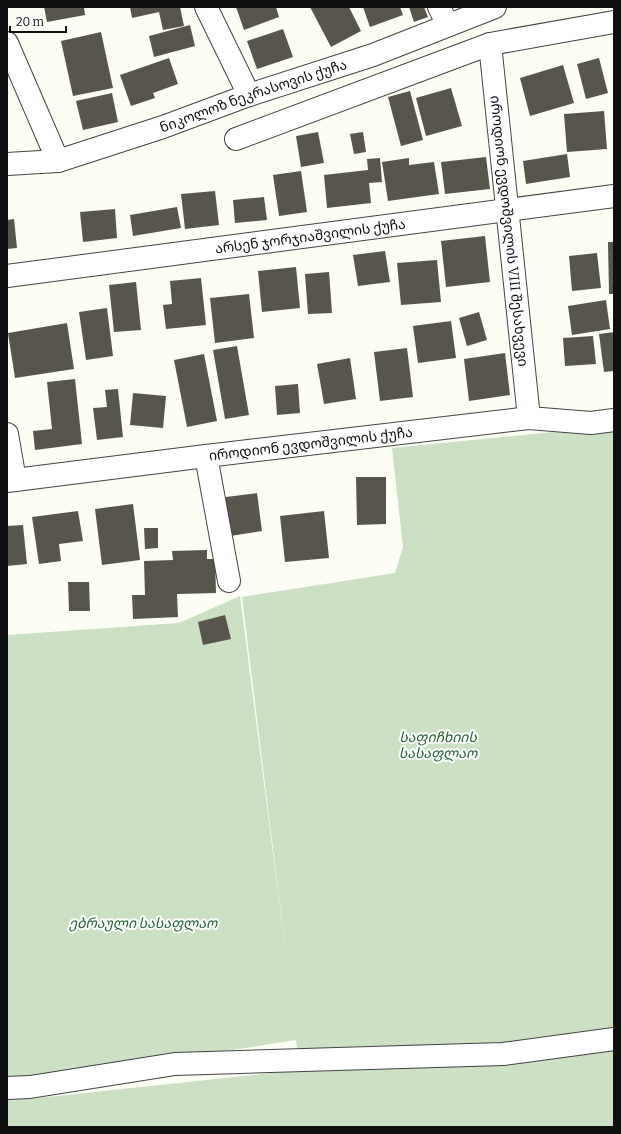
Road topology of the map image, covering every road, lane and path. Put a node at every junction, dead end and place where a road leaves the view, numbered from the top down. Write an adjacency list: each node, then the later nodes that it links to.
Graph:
1 (206, 7): 7 (street)
2 (495, 7): 3 (street, ნიკოლოზ ნეკრასოვის ქუჩა)
3 (443, 16): 7 (street, ნიკოლოზ ნეკრასოვის ქუჩა)
4 (614, 22): 6 (street)
5 (7, 43): 9 (street)
6 (490, 44): 8 (street); 12 (street, იროდიონ ევდოშვილის VIII შესახვევი)
7 (249, 96): 9 (street, ნიკოლოზ ნეკრასოვის ქუჩა)
8 (236, 139)
9 (58, 161): 10 (street, ნიკოლოზ ნეკრასოვის ქუჩა)
10 (7, 164)
11 (614, 196): 12 (street, არსენ ჯორჯიაშვილის ქუჩა)
12 (508, 210): 13 (street, არსენ ჯორჯიაშვილის ქუჩა); 14 (street, იროდიონ ევდოშვილის VIII შესახვევი)
13 (7, 276)
14 (529, 418): 15 (street, იროდიონ ევდოშვილის ქუჩა); 17 (street, იროდიონ ევდოშვილის ქუჩა)
15 (614, 420)
16 (7, 434): 18 (street)
17 (206, 456): 18 (street, იროდიონ ევდოშვილის ქუჩა); 19 (street)
18 (11, 481)
19 (229, 582)
20 (614, 1039): 21 (street)
21 (7, 1088)

